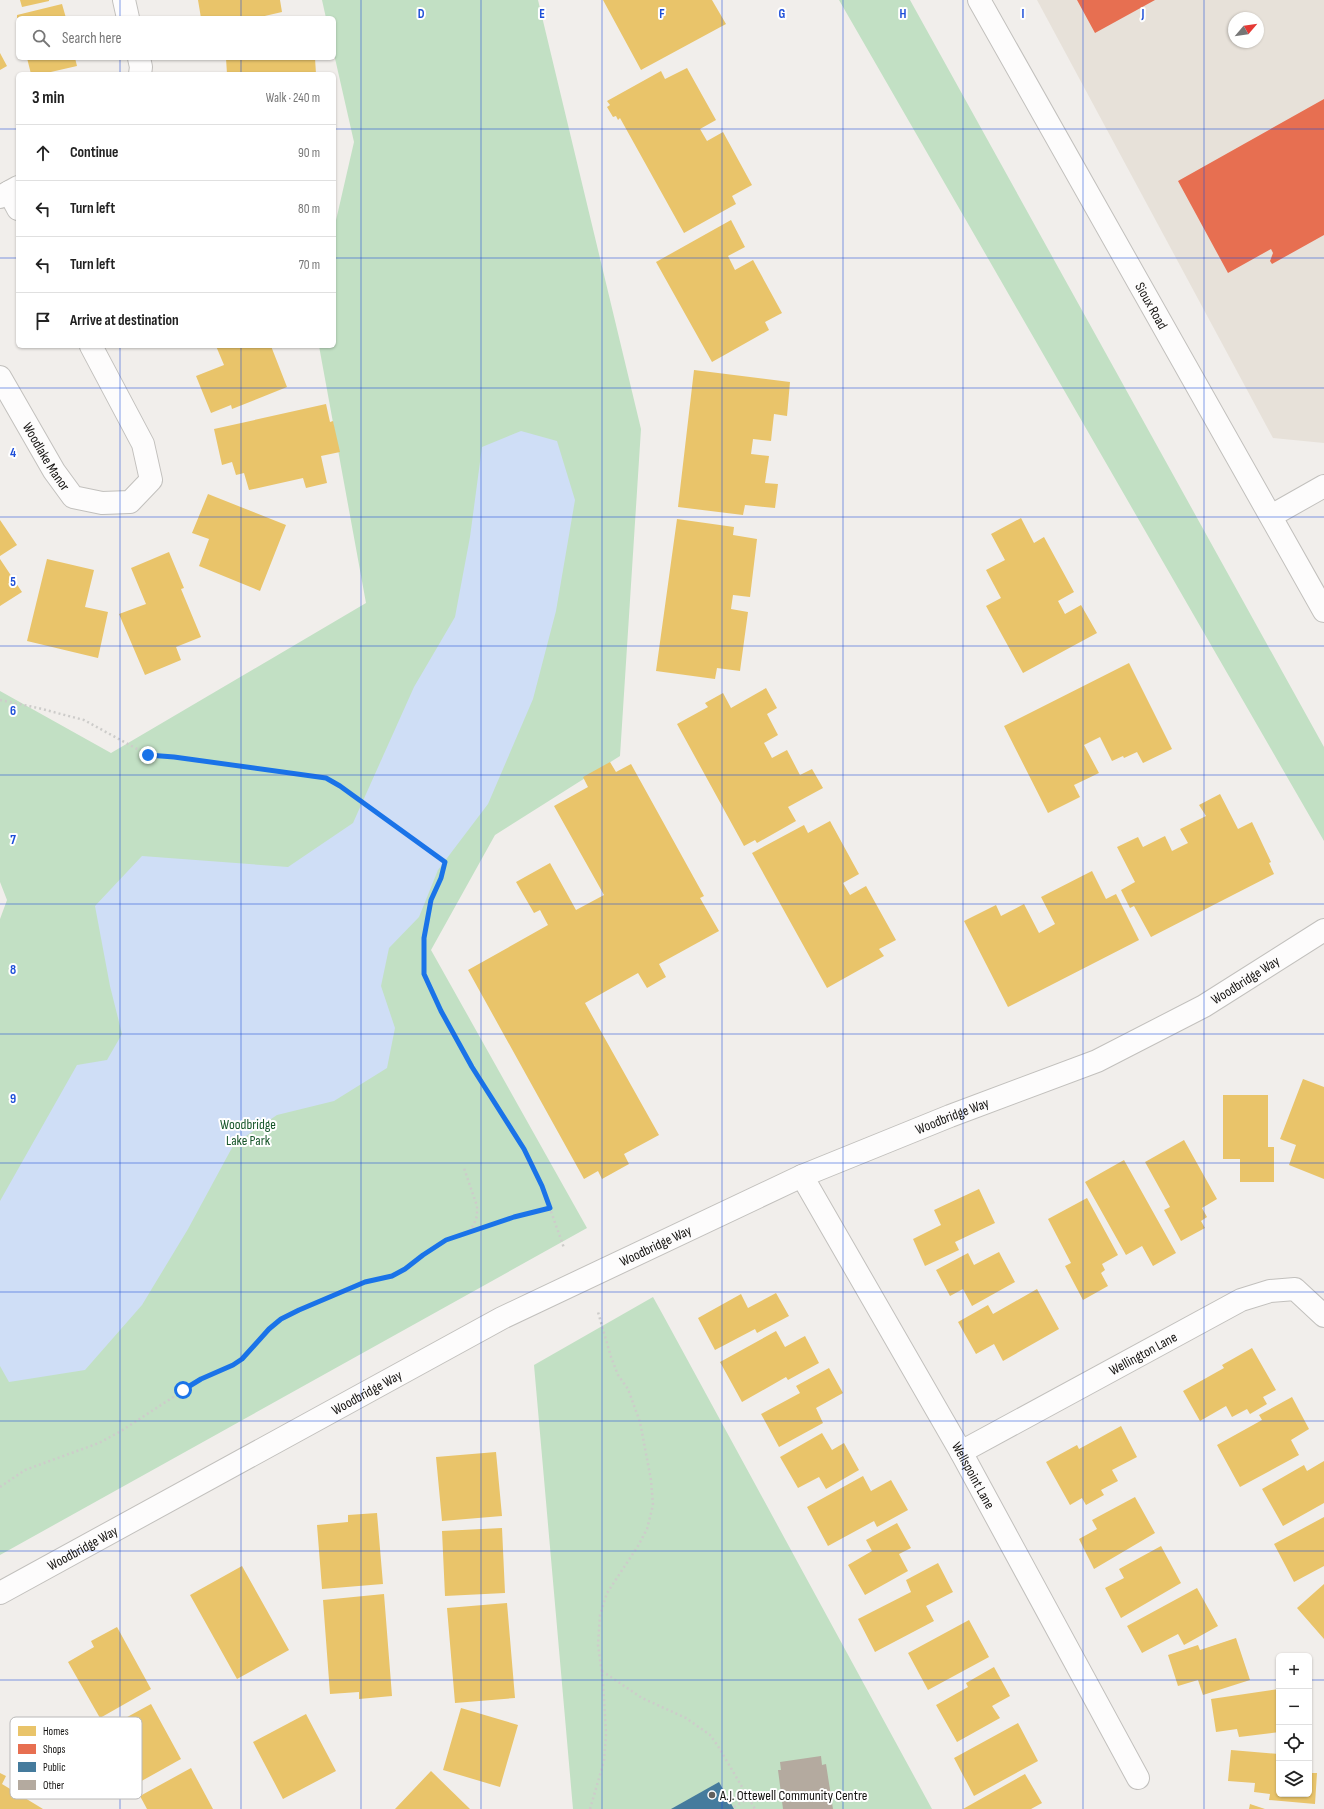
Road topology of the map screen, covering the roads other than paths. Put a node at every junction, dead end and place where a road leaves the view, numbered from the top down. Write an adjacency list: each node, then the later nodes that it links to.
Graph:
1 (124, 0): 3 (street)
2 (979, 0): 9 (street, Sioux Road)
3 (128, 16)
4 (139, 60): 5 (street)
5 (140, 72)
6 (92, 348): 7 (street, Woodlake Manor)
7 (0, 377)
8 (1324, 486): 9 (street)
9 (1271, 516): 10 (street, Sioux Road)
10 (1324, 611)
11 (1324, 930): 12 (street, Woodbridge Way)
12 (802, 1176): 14 (street, Wellspoint Lane); 15 (street, Woodbridge Way)
13 (1324, 1316): 14 (street, Wellington Lane)
14 (961, 1452): 16 (street, Wellspoint Lane)
15 (0, 1593)
16 (1138, 1778)

